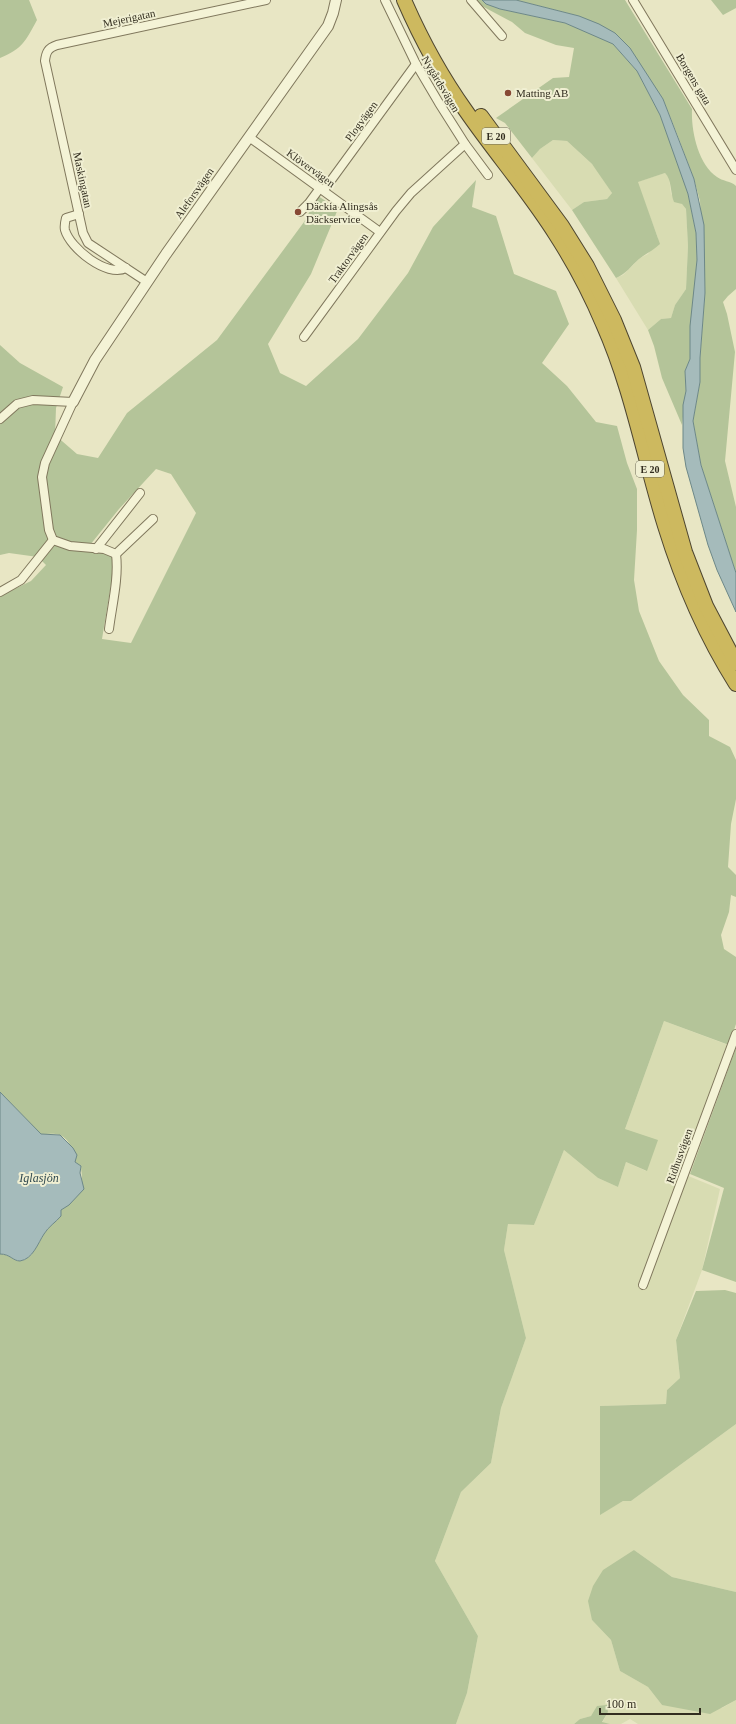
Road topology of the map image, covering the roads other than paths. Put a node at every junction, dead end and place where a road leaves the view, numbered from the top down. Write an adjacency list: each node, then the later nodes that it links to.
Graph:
1 (266, 0): 9 (street, Mejerigatan)
2 (336, 0): 11 (street, Aleforsvägen)
3 (384, 0): 10 (street, Nygårdsvägen)
4 (404, 0): 32 (highway, E 20)
5 (414, 0): 31 (highway, E 20)
6 (471, 0): 8 (street)
7 (633, 0): 13 (street, Borgens gata)
8 (502, 36)
9 (46, 52): 17 (street, Maskingatan)
10 (416, 64): 12 (street, Nygårdsvägen); 15 (street, Plogvägen)
11 (249, 137): 15 (street, Klövervägen); 20 (street, Aleforsvägen)
12 (465, 144): 14 (street, Nygårdsvägen); 18 (street, Traktorvägen)
13 (736, 170)
14 (488, 175)
15 (322, 189): 16 (street, Plogvägen); 18 (street, Klövervägen)
16 (300, 212)
17 (79, 214): 19 (street, Maskingatan); 19 (street)
18 (380, 232): 21 (street, Traktorvägen)
19 (126, 268): 20 (street, Maskingatan)
20 (147, 282): 22 (street, Aleforsvägen)
21 (304, 337)
22 (73, 402): 23 (street); 26 (street, Aleforsvägen)
23 (0, 419)
24 (140, 493): 27 (street)
25 (153, 519): 28 (street)
26 (53, 540): 27 (street); 29 (street)
27 (96, 549): 28 (street)
28 (116, 554): 30 (street)
29 (0, 592)
30 (109, 629)
31 (736, 663)
32 (736, 684)
33 (736, 1034): 34 (street, Ridhusvägen)
34 (643, 1285)

